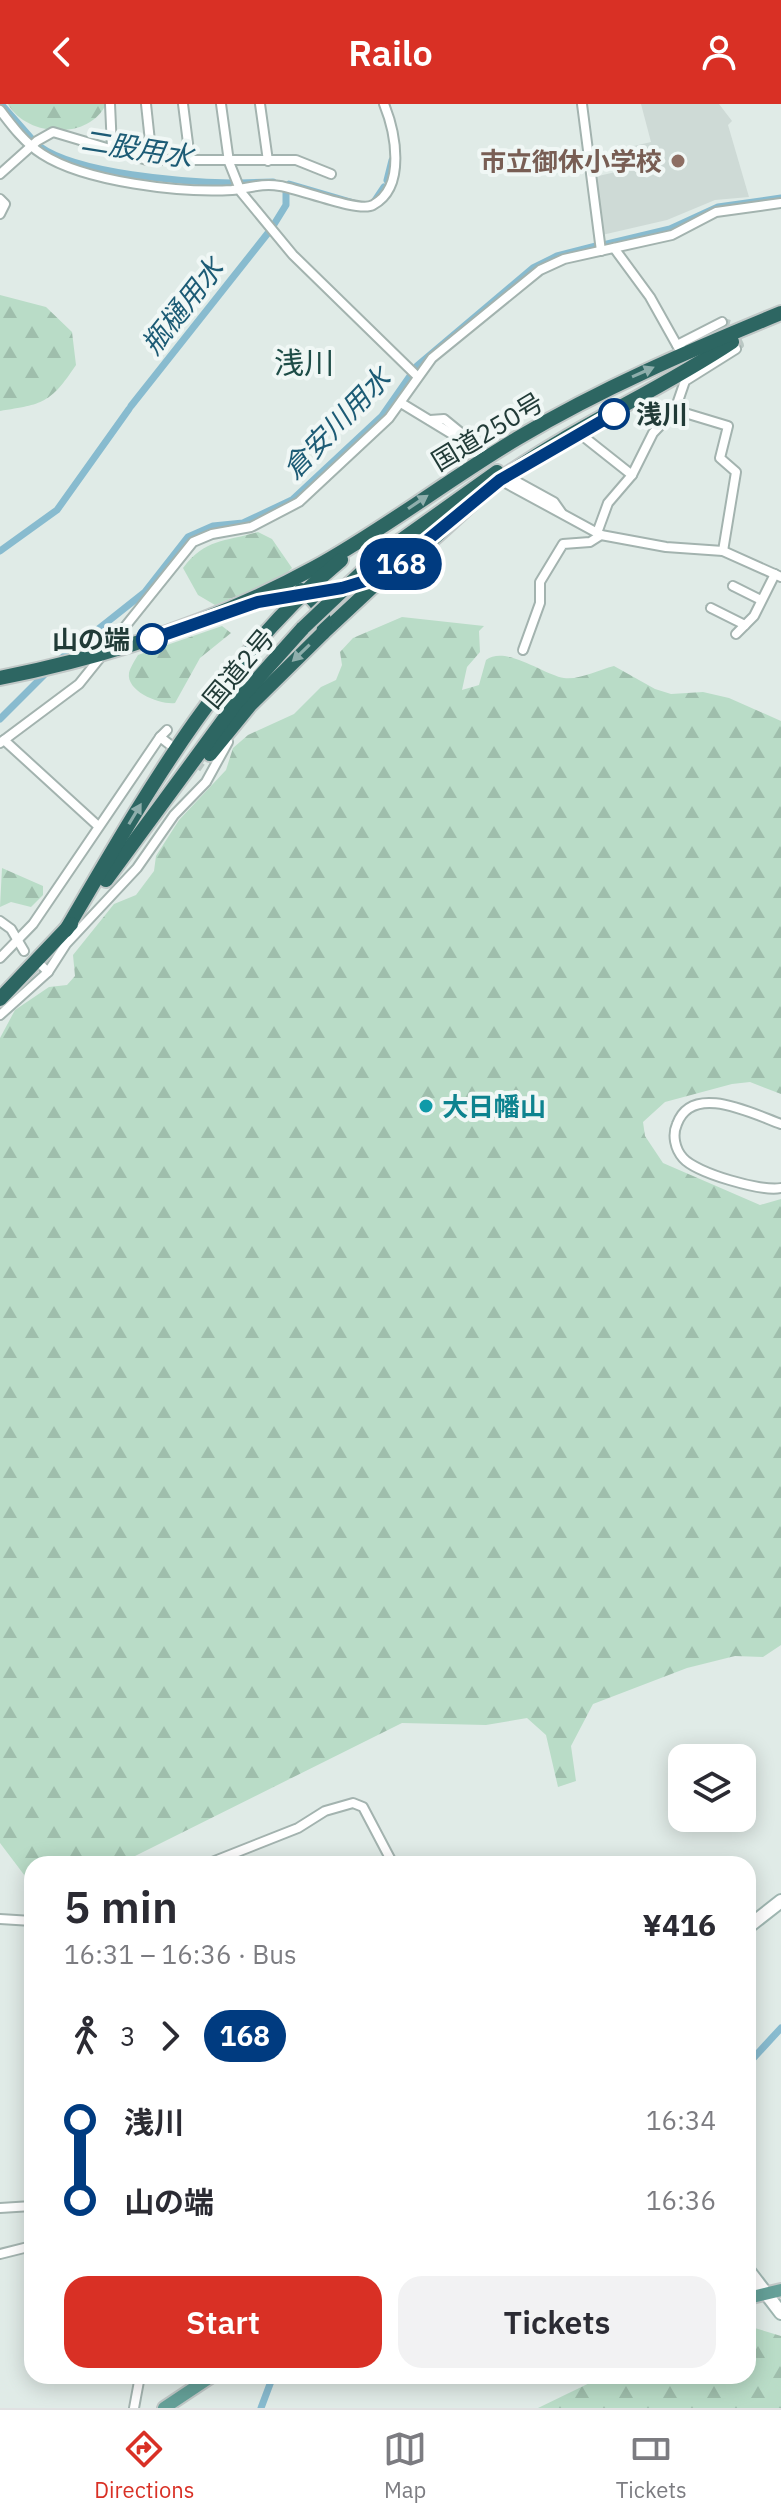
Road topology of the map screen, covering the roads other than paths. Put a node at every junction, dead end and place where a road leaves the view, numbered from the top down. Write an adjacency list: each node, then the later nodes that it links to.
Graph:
1 (110, 104): 12 (street)
2 (146, 104): 14 (street)
3 (183, 104): 13 (street)
4 (221, 104): 16 (street)
5 (260, 104): 15 (street)
6 (384, 104): 19 (street)
7 (582, 104): 24 (street)
8 (0, 110): 9 (street)
9 (11, 124): 10 (street); 11 (street)
10 (0, 131)
11 (31, 147): 12 (street); 17 (street); 19 (street)
12 (112, 148): 14 (street)
13 (190, 159): 14 (street); 16 (street)
14 (152, 160)
15 (268, 161): 16 (street); 18 (street)
16 (229, 162): 19 (street)
17 (0, 173)
18 (331, 174)
19 (238, 189): 31 (street)
20 (0, 199): 22 (street)
21 (781, 203): 23 (street)
22 (0, 214)
23 (614, 248): 24 (street); 29 (street)
24 (601, 251): 31 (street)
25 (781, 314): 27 (highway, 国道2号); 30 (highway, 国道250号)
26 (722, 322): 29 (street)
27 (744, 334): 30 (highway, 国道250号); 63 (highway, 国道2号, bridge)
28 (736, 349): 32 (street)
29 (676, 351): 30 (highway, 国道250号); 36 (highway, 国道250号, one-way to 29)
30 (692, 360): 32 (highway, 国道250号)
31 (414, 374): 33 (street)
32 (680, 382): 34 (street); 35 (highway, 国道250号)
33 (401, 403): 36 (street); 56 (street)
34 (675, 410): 37 (street); 42 (street)
35 (579, 433): 37 (street); 38 (highway, 国道250号)
36 (483, 455): 40 (highway, 国道250号, one-way to 36)
37 (632, 475): 41 (street)
38 (507, 480): 39 (street); 39 (street); 44 (highway, 国道250号)
39 (562, 513): 41 (street)
40 (374, 532): 43 (highway); 49 (highway, 国道250号)
41 (599, 534): 42 (street); 55 (street)
42 (723, 551): 45 (street)
43 (335, 565): 46 (highway); 48 (highway)
44 (385, 575): 46 (highway, 国道250号); 53 (highway)
45 (778, 576): 50 (street)
46 (363, 584): 48 (highway, 国道250号)
47 (733, 586): 50 (street)
48 (305, 592): 49 (highway, 国道250号); 53 (highway); 57 (highway)
49 (258, 599): 56 (highway, 国道250号); 57 (highway)
50 (761, 600): 52 (street)
51 (711, 608): 52 (street)
52 (745, 625): 54 (street)
53 (323, 633): 63 (highway, one-way to 63)
54 (736, 634)
55 (523, 650)
56 (103, 654): 58 (highway, 国道250号); 59 (street)
57 (240, 662): 65 (highway, one-way to 57)
58 (0, 678)
59 (2, 741): 62 (street)
60 (228, 742): 70 (street)
61 (169, 744): 62 (street)
62 (97, 825): 66 (street)
63 (137, 840): 65 (highway, 国道2号)
64 (0, 921): 66 (street)
65 (66, 930): 69 (highway, 国道2号)
66 (17, 941): 67 (street); 68 (street)
67 (24, 951)
68 (0, 958)
69 (0, 999)
70 (0, 1015)
71 (781, 1124): 72 (street)
72 (781, 1188)
73 (227, 1856): 74 (street)
74 (389, 1856)
75 (781, 1901): 78 (street)
76 (0, 1919): 77 (street)
77 (24, 1920)
78 (756, 1921)
79 (24, 2206): 80 (street)
80 (0, 2208)
81 (24, 2248): 82 (street)
82 (0, 2254)
83 (756, 2282): 85 (street)
84 (781, 2290): 85 (main road)
85 (764, 2294): 86 (main road); 87 (street)
86 (756, 2296)
87 (781, 2313)
88 (138, 2384): 90 (street)
89 (200, 2384): 91 (main road)
90 (134, 2408)
91 (164, 2408)

